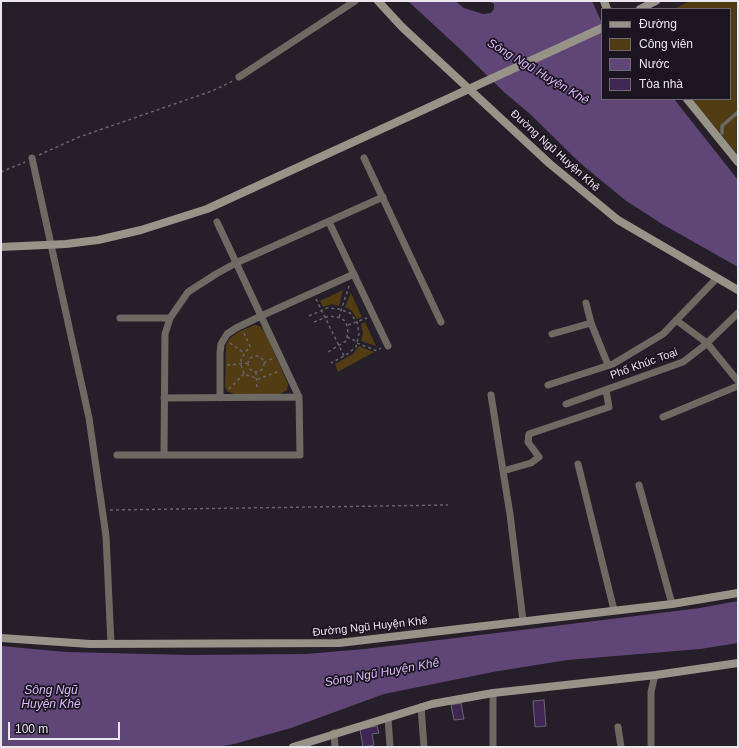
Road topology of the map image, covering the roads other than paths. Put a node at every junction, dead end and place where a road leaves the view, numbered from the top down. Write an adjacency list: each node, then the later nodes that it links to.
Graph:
1 (355, 1): 6 (street)
2 (378, 1): 7 (street, Đường Ngũ Huyện Khê)
3 (656, 1): 4 (street)
4 (642, 8)
5 (601, 28): 7 (street)
6 (239, 77)
7 (471, 89): 17 (street); 21 (street, Đường Ngũ Huyện Khê)
8 (688, 100): 13 (street)
9 (738, 112): 10 (lane)
10 (722, 133)
11 (32, 158): 17 (street)
12 (364, 158): 14 (street)
13 (738, 162)
14 (383, 197): 16 (street); 29 (street)
15 (217, 222): 19 (street)
16 (329, 222): 19 (street); 20 (street)
17 (51, 245): 18 (street); 55 (street)
18 (1, 247)
19 (236, 264): 25 (street); 27 (street)
20 (354, 274): 25 (street); 33 (street)
21 (717, 278): 22 (street, Đường Ngũ Huyện Khê); 28 (street)
22 (738, 290)
23 (586, 303): 30 (street)
24 (738, 314): 32 (street, Phố Khúc Toại)
25 (261, 316): 40 (street); 42 (street)
26 (120, 318): 27 (street)
27 (170, 318): 41 (street)
28 (676, 320): 32 (street); 34 (street)
29 (441, 322)
30 (591, 323): 31 (street); 34 (street)
31 (552, 334)
32 (707, 343): 35 (street); 38 (street, Phố Khúc Toại)
33 (385, 347)
34 (608, 365): 36 (street)
35 (738, 381)
36 (548, 385)
37 (738, 386): 44 (street)
38 (606, 390): 43 (street, Phố Khúc Toại); 48 (street)
39 (492, 395): 48 (street)
40 (299, 397): 42 (street); 46 (street)
41 (164, 398): 42 (street); 46 (street)
42 (220, 398)
43 (566, 404)
44 (663, 417)
45 (117, 455): 46 (street)
46 (164, 455)
47 (578, 464): 52 (street)
48 (503, 471): 53 (street)
49 (639, 485): 51 (street)
50 (738, 593): 51 (street, Đường Ngũ Huyện Khê)
51 (672, 604): 52 (street, Đường Ngũ Huyện Khê)
52 (614, 610): 53 (street, Đường Ngũ Huyện Khê)
53 (523, 621): 55 (street, Đường Ngũ Huyện Khê)
54 (1, 638): 55 (street, Đường Ngũ Huyện Khê)
55 (111, 644)
56 (738, 663): 57 (street)
57 (655, 675): 58 (street); 63 (street)
58 (493, 692): 59 (street); 68 (street)
59 (421, 707): 60 (street); 67 (street)
60 (388, 717): 62 (street); 66 (street)
61 (618, 727): 69 (street)
62 (334, 733): 64 (street); 65 (street)
63 (651, 745)
64 (293, 747)
65 (335, 747)
66 (390, 747)
67 (424, 747)
68 (493, 747)
69 (621, 747)

